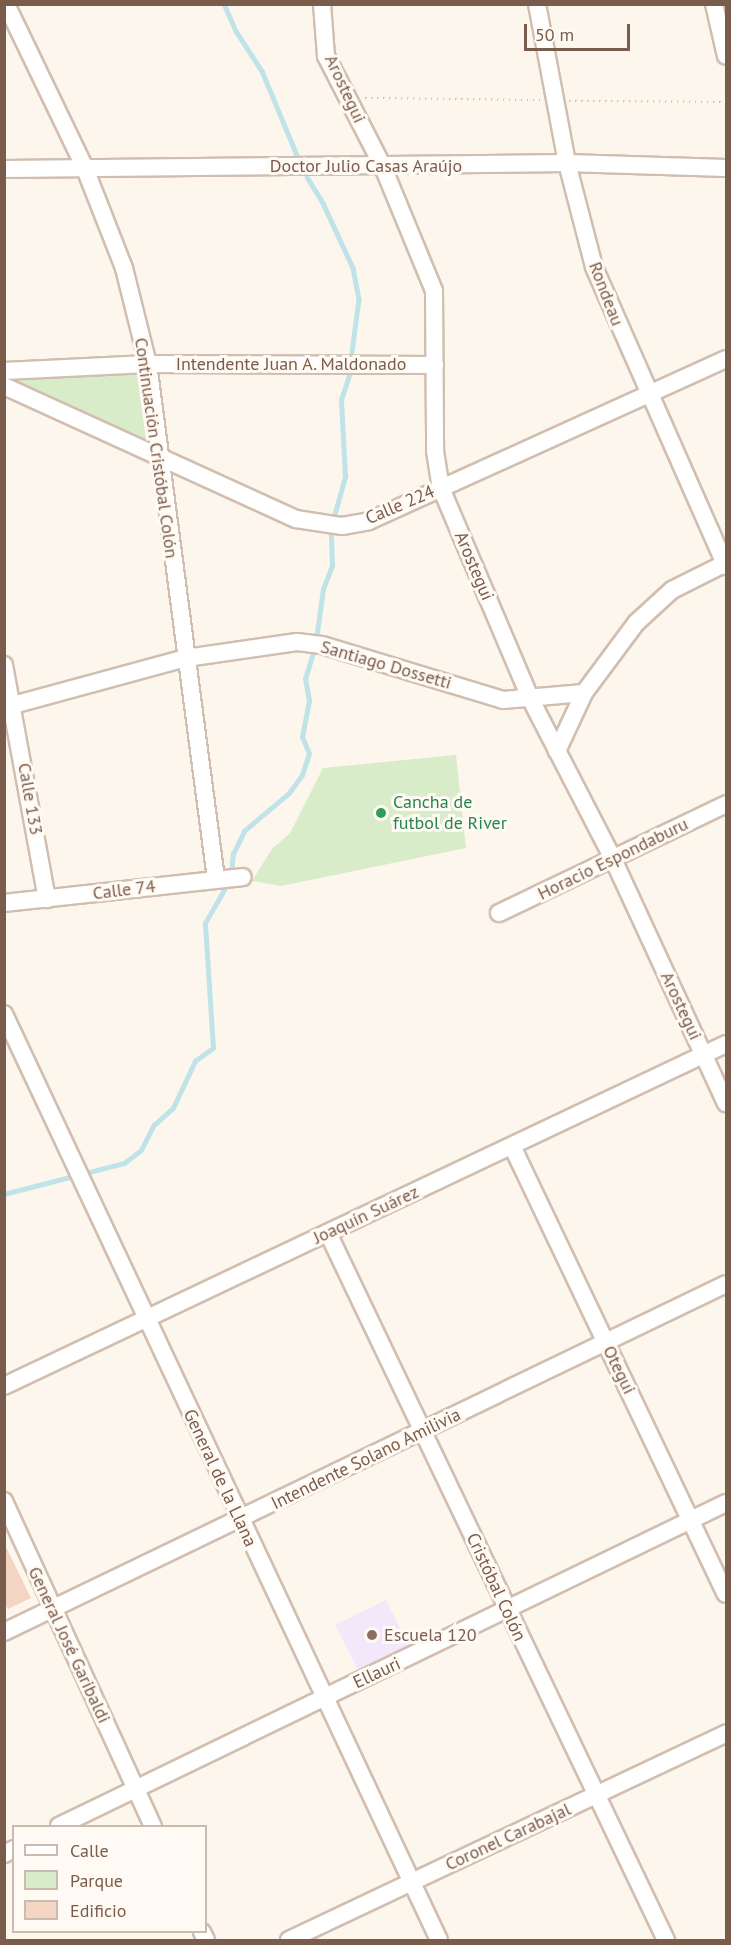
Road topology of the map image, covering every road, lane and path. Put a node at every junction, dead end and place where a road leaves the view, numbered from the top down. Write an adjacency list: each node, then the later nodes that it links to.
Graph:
1 (6, 4): 10 (street, Continuación Cristóbal Colón)
2 (322, 4): 6 (street, Arostegui)
3 (537, 4): 7 (street, Rondeau)
4 (714, 4): 5 (street)
5 (726, 56)
6 (348, 98): 7 (path); 11 (street, Arostegui)
7 (556, 101): 8 (path); 9 (street, Rondeau)
8 (726, 102)
9 (567, 163): 11 (street, Doctor Julio Casas Araújo); 12 (street, Doctor Julio Casas Araújo); 19 (street, Rondeau)
10 (84, 166): 11 (street, Doctor Julio Casas Araújo); 13 (street, Doctor Julio Casas Araújo); 15 (street, Continuación Cristóbal Colón)
11 (383, 167): 16 (street, Arostegui)
12 (726, 168)
13 (4, 170)
14 (726, 359): 19 (street, Calle 224)
15 (148, 364): 16 (street, Intendente Juan A. Maldonado); 17 (street, Intendente Juan A. Maldonado); 20 (street, Continuación Cristóbal Colón)
16 (435, 365): 21 (street, Arostegui)
17 (4, 371)
18 (4, 386): 20 (street, Calle 224)
19 (649, 395): 21 (street, Calle 224); 22 (street, Rondeau)
20 (158, 458): 21 (street, Calle 224); 23 (street, Continuación Cristóbal Colón)
21 (441, 488): 26 (street, Arostegui)
22 (726, 564): 25 (street)
23 (186, 658): 26 (street, Santiago Dossetti); 27 (street, Santiago Dossetti); 31 (street, Continuación Cristóbal Colón)
24 (4, 665): 27 (street, Calle 133)
25 (584, 693): 26 (street, Santiago Dossetti); 28 (street)
26 (531, 699): 28 (street, Arostegui)
27 (13, 705): 32 (street, Calle 133)
28 (557, 751): 30 (street, Arostegui)
29 (726, 804): 30 (street, Horacio Espondaburu)
30 (613, 859): 34 (street, Horacio Espondaburu); 37 (street, Arostegui)
31 (229, 878): 32 (street, Calle 74)
32 (47, 899): 33 (street, Calle 74)
33 (4, 903)
34 (499, 913)
35 (4, 1014): 42 (street, General de la Llana)
36 (726, 1044): 37 (street, Joaquín Suárez)
37 (704, 1055): 38 (street, Arostegui); 39 (street, Joaquín Suárez)
38 (726, 1103)
39 (512, 1146): 40 (street, Joaquín Suárez); 43 (street, Otegui)
40 (328, 1233): 42 (street, Joaquín Suárez); 45 (street, Cristóbal Colón)
41 (726, 1284): 43 (street, Intendente Solano Amilivia)
42 (145, 1319): 44 (street, Joaquín Suárez); 49 (street, General de la Llana)
43 (606, 1343): 45 (street, Intendente Solano Amilivia); 48 (street, Otegui)
44 (4, 1386)
45 (422, 1432): 49 (street, Intendente Solano Amilivia); 52 (street, Cristóbal Colón)
46 (4, 1502): 51 (street, General José Garibaldi)
47 (726, 1503): 48 (street, Ellauri)
48 (691, 1520): 50 (street, Otegui); 52 (street, Ellauri)
49 (240, 1521): 51 (street, Intendente Solano Amilivia); 54 (street, General de la Llana)
50 (726, 1594)
51 (53, 1610): 53 (street, Intendente Solano Amilivia); 56 (street, General José Garibaldi)
52 (507, 1611): 54 (street, Ellauri); 57 (street, Cristóbal Colón)
53 (4, 1632)
54 (326, 1697): 56 (street, Ellauri); 60 (street, General de la Llana)
55 (726, 1733): 57 (street, Coronel Carabajal)
56 (135, 1788): 58 (street, Ellauri); 59 (street, General José Garibaldi)
57 (596, 1795): 60 (street, Coronel Carabajal); 63 (street, Cristóbal Colón)
58 (63, 1825)
59 (152, 1825)
60 (412, 1882): 61 (street, Coronel Carabajal); 62 (street, General de la Llana)
61 (289, 1941)
62 (439, 1941)
63 (666, 1941)

